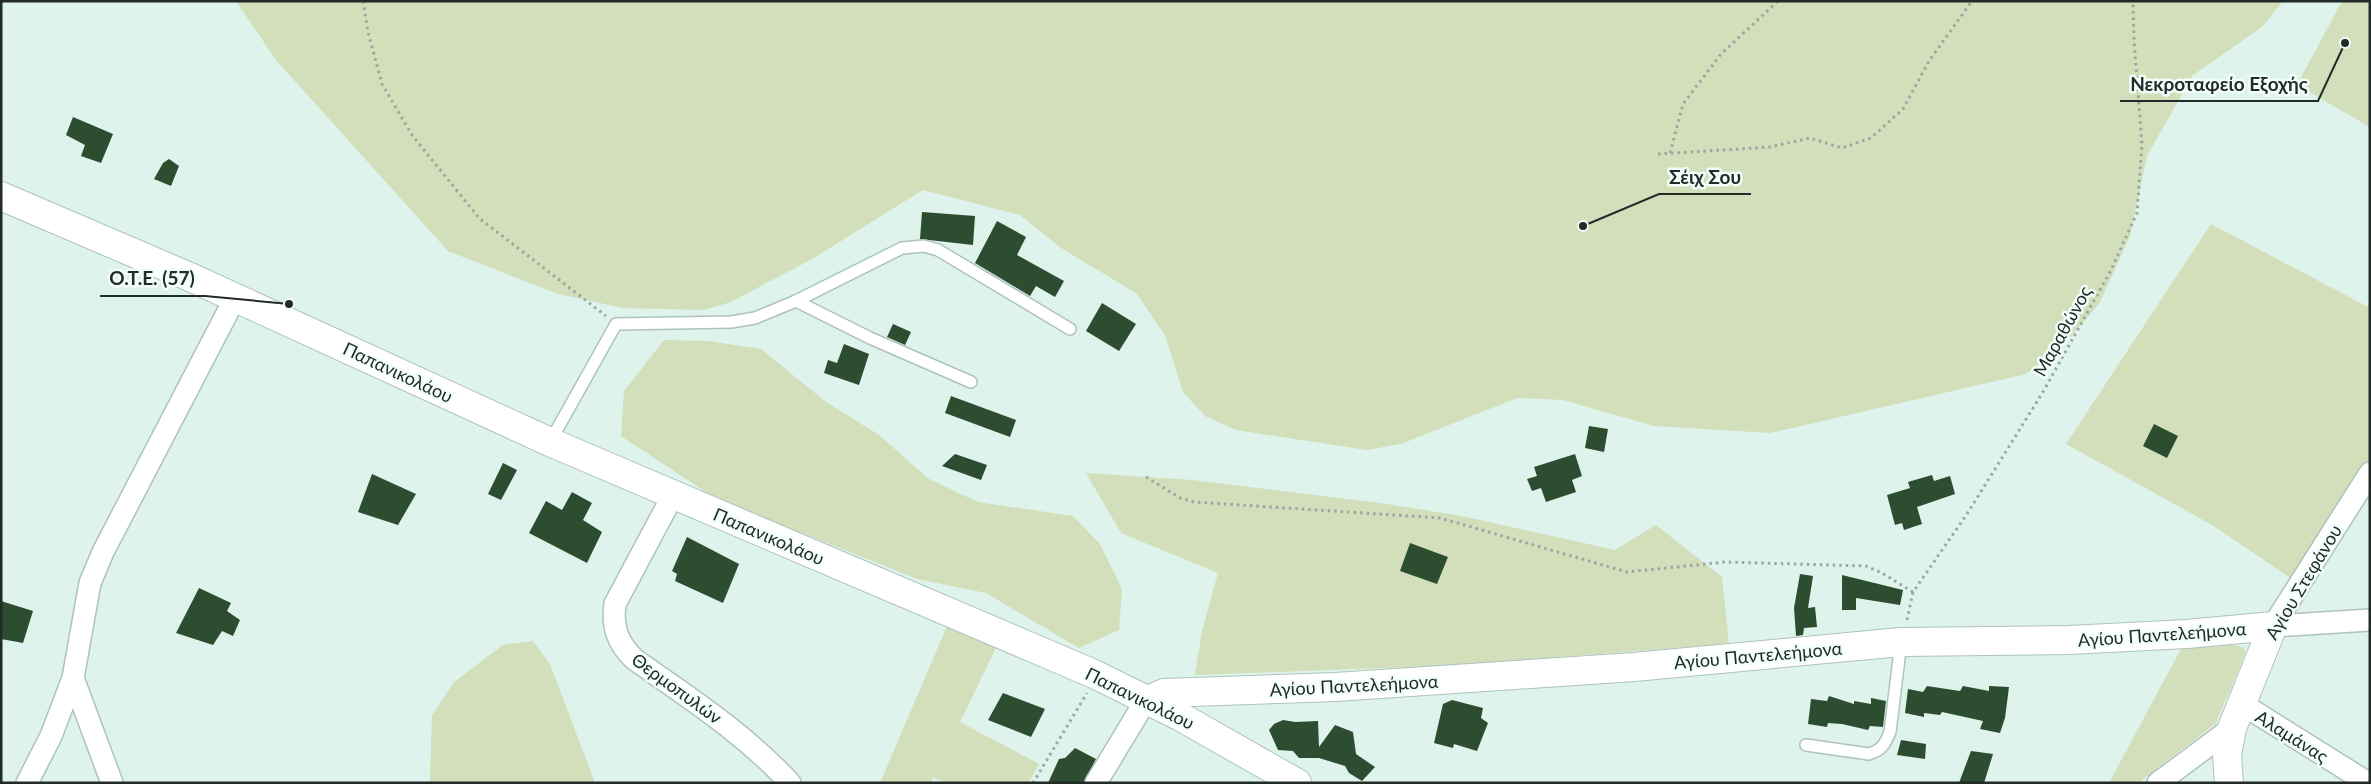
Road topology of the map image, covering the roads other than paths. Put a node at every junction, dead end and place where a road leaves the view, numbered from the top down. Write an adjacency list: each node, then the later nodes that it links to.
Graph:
1 (1, 196): 2 (main road, Παπανικολάου)
2 (235, 298): 6 (main road, Παπανικολάου); 12 (street)
3 (796, 300): 4 (lane); 5 (lane); 6 (lane)
4 (1070, 329)
5 (971, 382)
6 (550, 442): 8 (main road, Παπανικολάου)
7 (2370, 473): 10 (street, Αγίου Στεφάνου)
8 (673, 495): 13 (main road, Παπανικολάου); 18 (street, Θερμοπυλών)
9 (2370, 620): 10 (street, Αγίου Παντελεήμονα)
10 (2273, 626): 11 (main road, Αγίου Παντελεήμονα); 14 (main road, Αγίου Στεφάνου)
11 (1901, 642): 13 (main road, Αγίου Παντελεήμονα); 15 (lane)
12 (73, 678): 16 (street); 17 (street)
13 (1148, 700): 19 (street); 20 (main road, Παπανικολάου)
14 (2237, 716): 21 (street); 22 (main road, Αγίου Στεφάνου); 23 (street, Αλαμάνας)
15 (1806, 745)
16 (27, 783)
17 (112, 783)
18 (790, 783)
19 (1096, 783)
20 (1297, 783)
21 (2158, 783)
22 (2228, 783)
23 (2368, 783)

